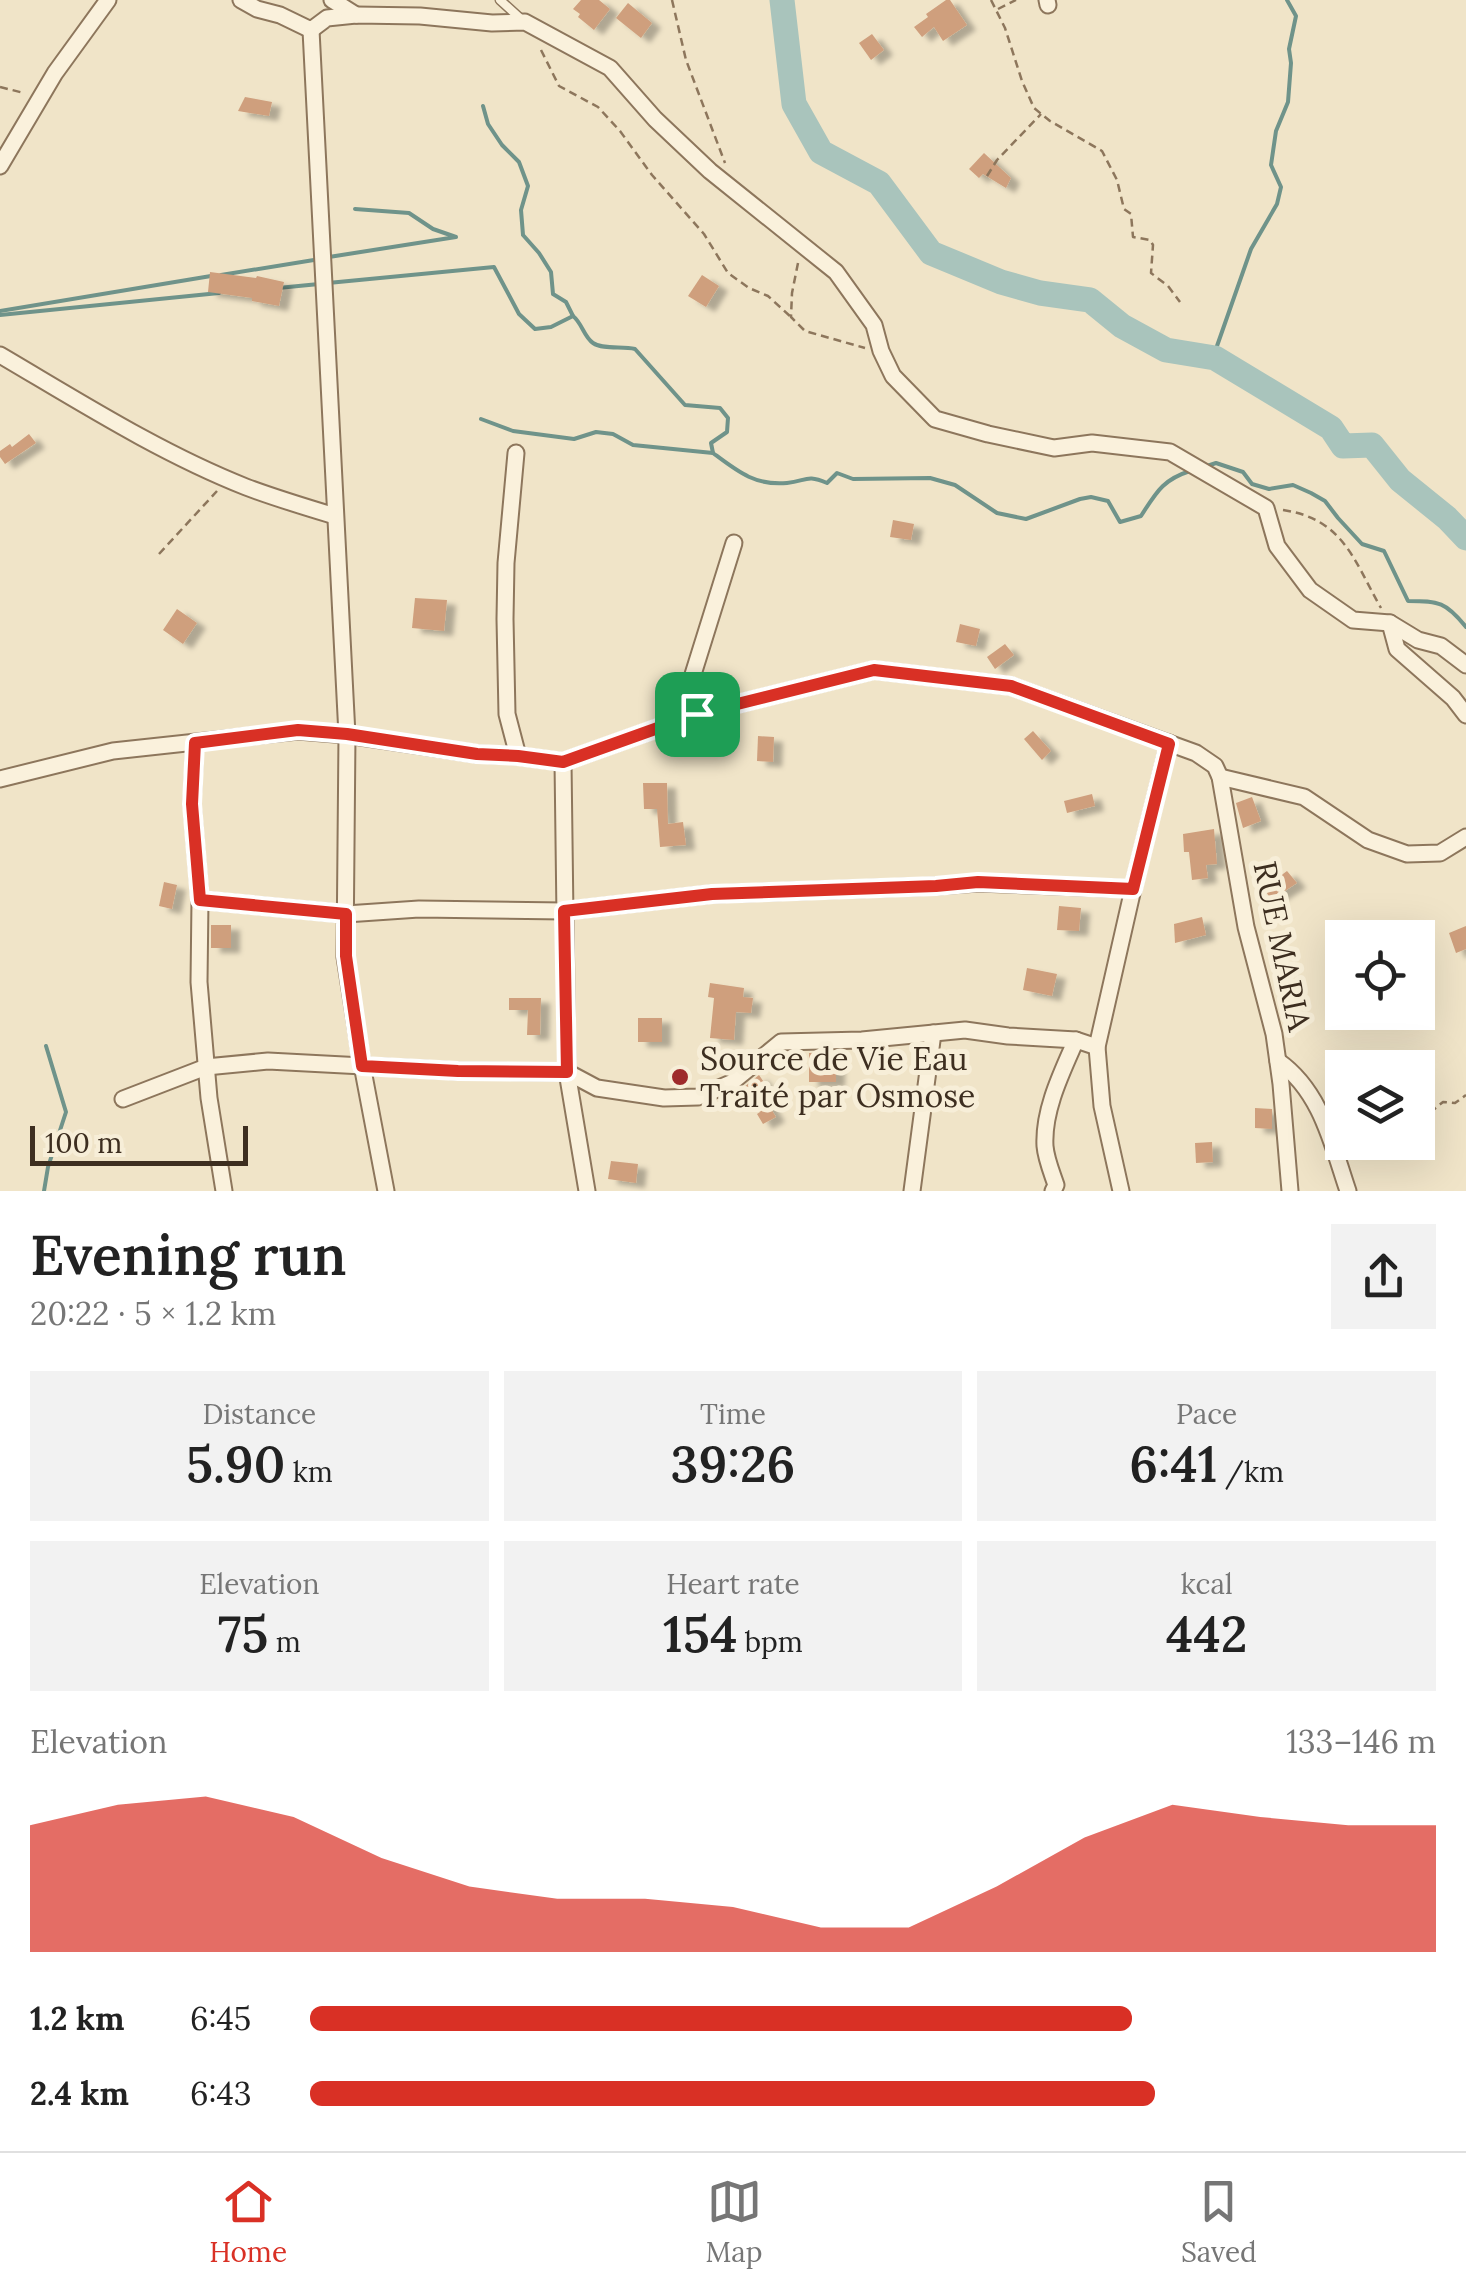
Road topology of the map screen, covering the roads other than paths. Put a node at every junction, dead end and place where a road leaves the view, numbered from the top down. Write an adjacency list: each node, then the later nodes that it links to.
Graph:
1 (108, 0): 8 (street)
2 (241, 0): 7 (street)
3 (332, 0): 5 (street)
4 (500, 0): 6 (lane)
5 (356, 15): 6 (street); 7 (street)
6 (525, 22): 13 (street)
7 (311, 30): 11 (street)
8 (0, 166)
9 (0, 355): 11 (street)
10 (516, 454): 20 (street)
11 (335, 516): 17 (street)
12 (734, 543): 15 (street)
13 (1390, 623): 14 (street); 16 (street)
14 (1466, 665)
15 (697, 714): 19 (street); 21 (street)
16 (1466, 715)
17 (347, 734): 18 (street); 20 (street); 28 (street)
18 (195, 743): 23 (street); 26 (street)
19 (1169, 744): 22 (street); 25 (street)
20 (518, 756): 21 (street)
21 (563, 762): 27 (street)
22 (1220, 777): 24 (street); 32 (street, RUE MARIA)
23 (0, 779)
24 (1466, 837)
25 (1133, 889): 27 (street); 31 (street)
26 (200, 900): 28 (street); 34 (street)
27 (564, 911): 28 (street); 35 (street)
28 (346, 914): 33 (street)
29 (932, 1033): 30 (street); 35 (street); 40 (street)
30 (1076, 1040): 31 (street); 41 (street)
31 (1098, 1048): 42 (street)
32 (1278, 1061): 43 (street, RUE MARIA); 44 (street)
33 (362, 1066): 34 (street); 35 (street); 38 (street)
34 (206, 1068): 36 (street); 37 (street)
35 (567, 1072): 39 (street)
36 (124, 1098)
37 (224, 1191)
38 (386, 1191)
39 (587, 1191)
40 (912, 1191)
41 (1053, 1191)
42 (1121, 1191)
43 (1290, 1191)
44 (1348, 1191)

